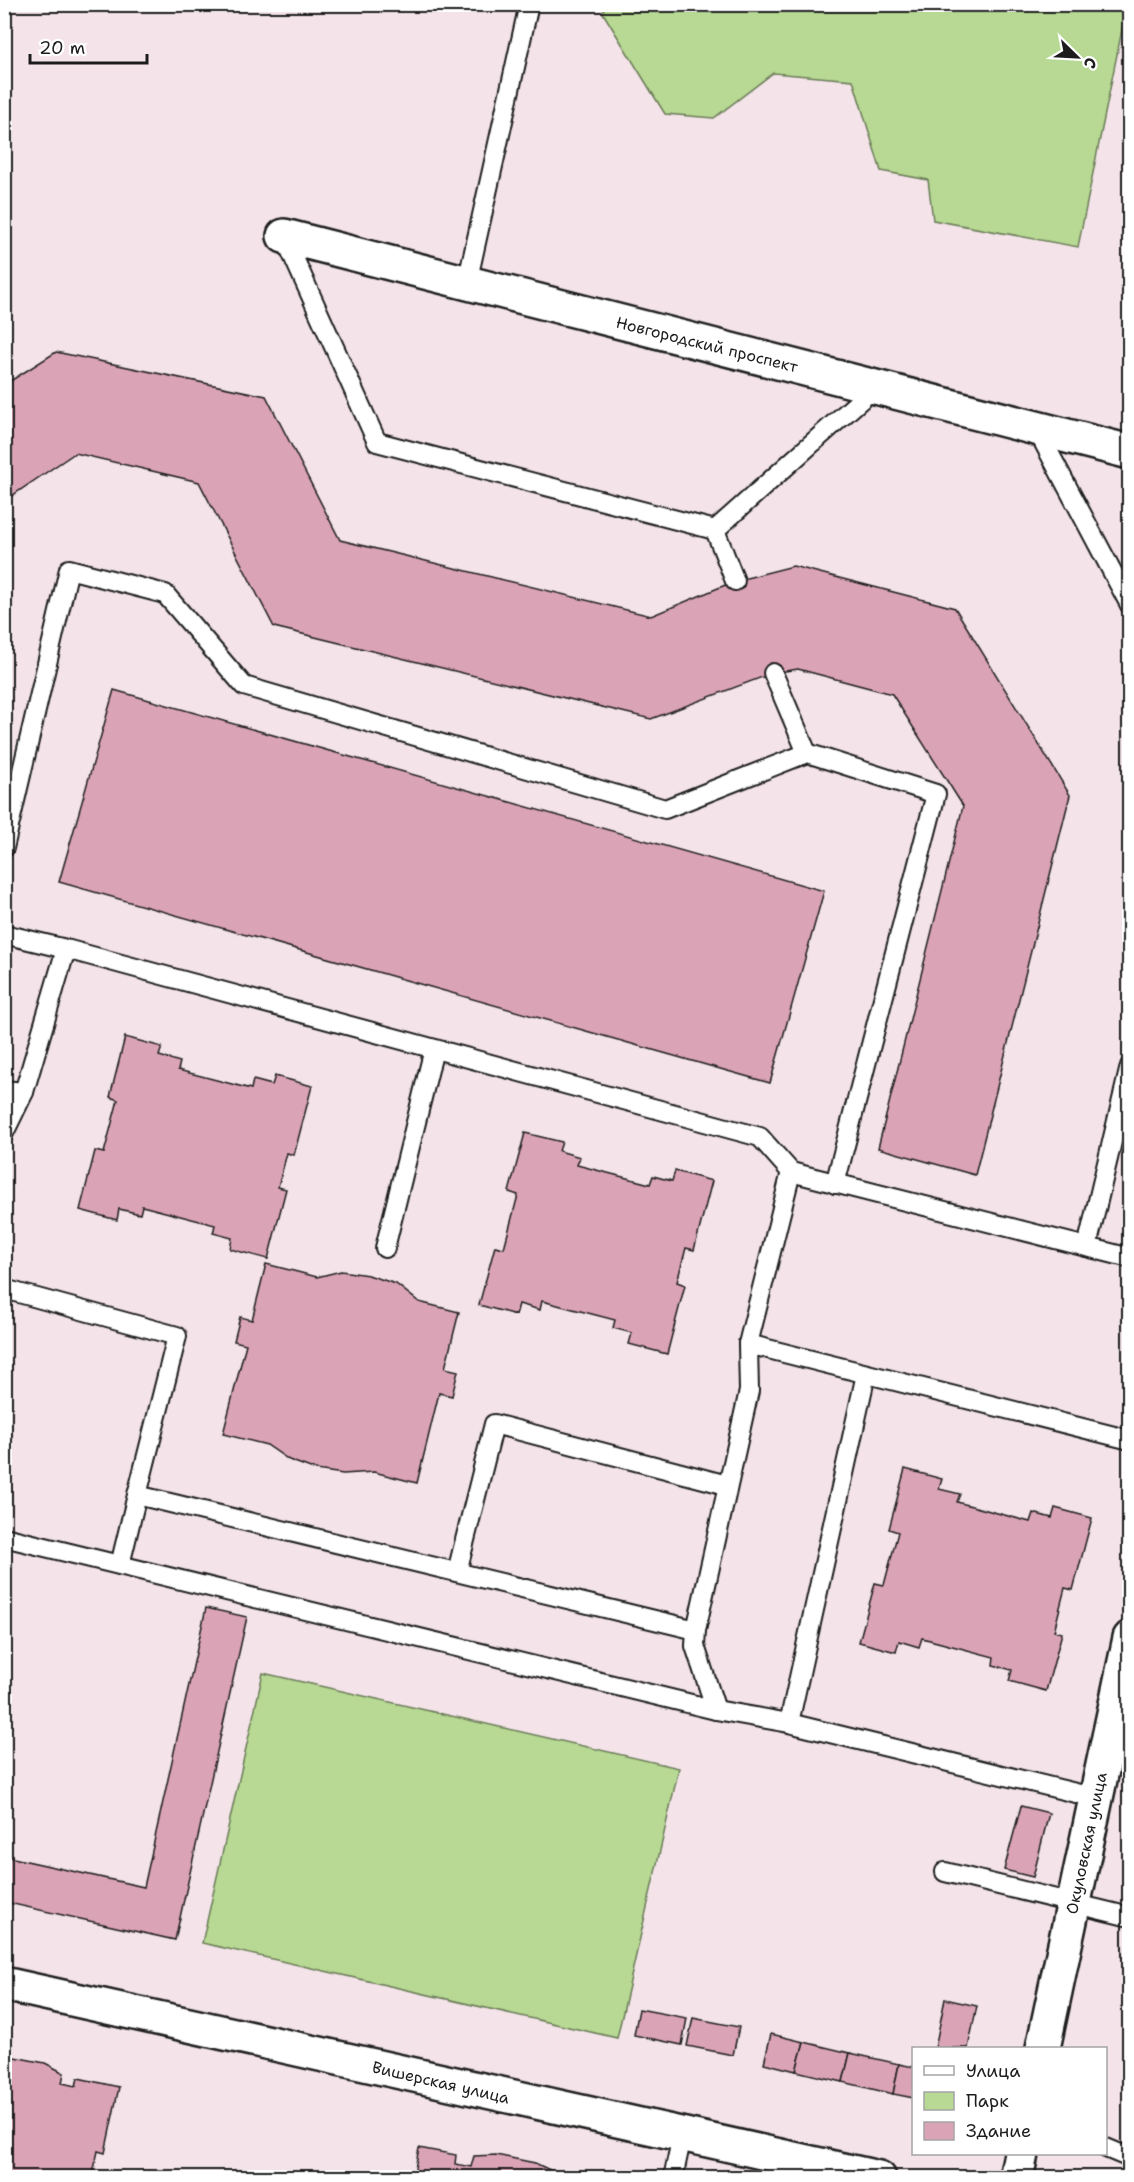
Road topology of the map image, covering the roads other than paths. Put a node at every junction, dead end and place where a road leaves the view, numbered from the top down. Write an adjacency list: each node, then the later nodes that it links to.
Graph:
1 (529, 4): 3 (lane)
2 (284, 236): 3 (street, Новгородский проспект); 7 (lane)
3 (468, 283): 4 (street, Новгородский проспект)
4 (875, 387): 5 (street, Новгородский проспект); 7 (lane)
5 (1036, 428): 6 (street, Новгородский проспект); 9 (lane)
6 (1130, 452)
7 (715, 530): 8 (lane)
8 (735, 581)
9 (1130, 605)
10 (773, 673): 11 (lane)
11 (807, 753): 12 (lane); 21 (lane)
12 (4, 848)
13 (4, 934): 14 (lane)
14 (66, 949): 15 (lane); 18 (lane)
15 (435, 1049): 20 (lane); 23 (lane)
16 (1130, 1066): 22 (lane)
17 (4, 1090): 18 (lane)
18 (24, 1092): 19 (lane)
19 (4, 1133)
20 (791, 1173): 21 (lane); 26 (lane)
21 (835, 1184): 22 (lane)
22 (1087, 1247): 24 (lane)
23 (384, 1248)
24 (1130, 1258)
25 (4, 1289): 30 (lane)
26 (748, 1344): 27 (lane); 29 (lane)
27 (866, 1374): 28 (lane); 38 (lane)
28 (1130, 1440)
29 (727, 1485): 33 (lane); 34 (lane)
30 (136, 1495): 32 (lane); 33 (lane)
31 (4, 1537): 32 (lane)
32 (120, 1565): 37 (lane)
33 (457, 1572): 34 (lane)
34 (696, 1630): 37 (lane)
35 (1130, 1638): 36 (street, Окуловская улица)
36 (1123, 1700): 39 (street, Окуловская улица)
37 (716, 1710): 38 (lane)
38 (789, 1724): 39 (lane)
39 (1096, 1798): 41 (street, Окуловская улица)
40 (945, 1872): 41 (lane)
41 (1074, 1902): 42 (lane); 44 (street, Окуловская улица)
42 (1130, 1917)
43 (4, 1984): 45 (street, Вишерская улица)
44 (1043, 2047)
45 (682, 2136): 49 (lane); 50 (street, Вишерская улица)
46 (1107, 2148): 48 (lane)
47 (1021, 2155): 51 (street)
48 (1130, 2158)
49 (674, 2178)
50 (879, 2178)
51 (1016, 2178)

